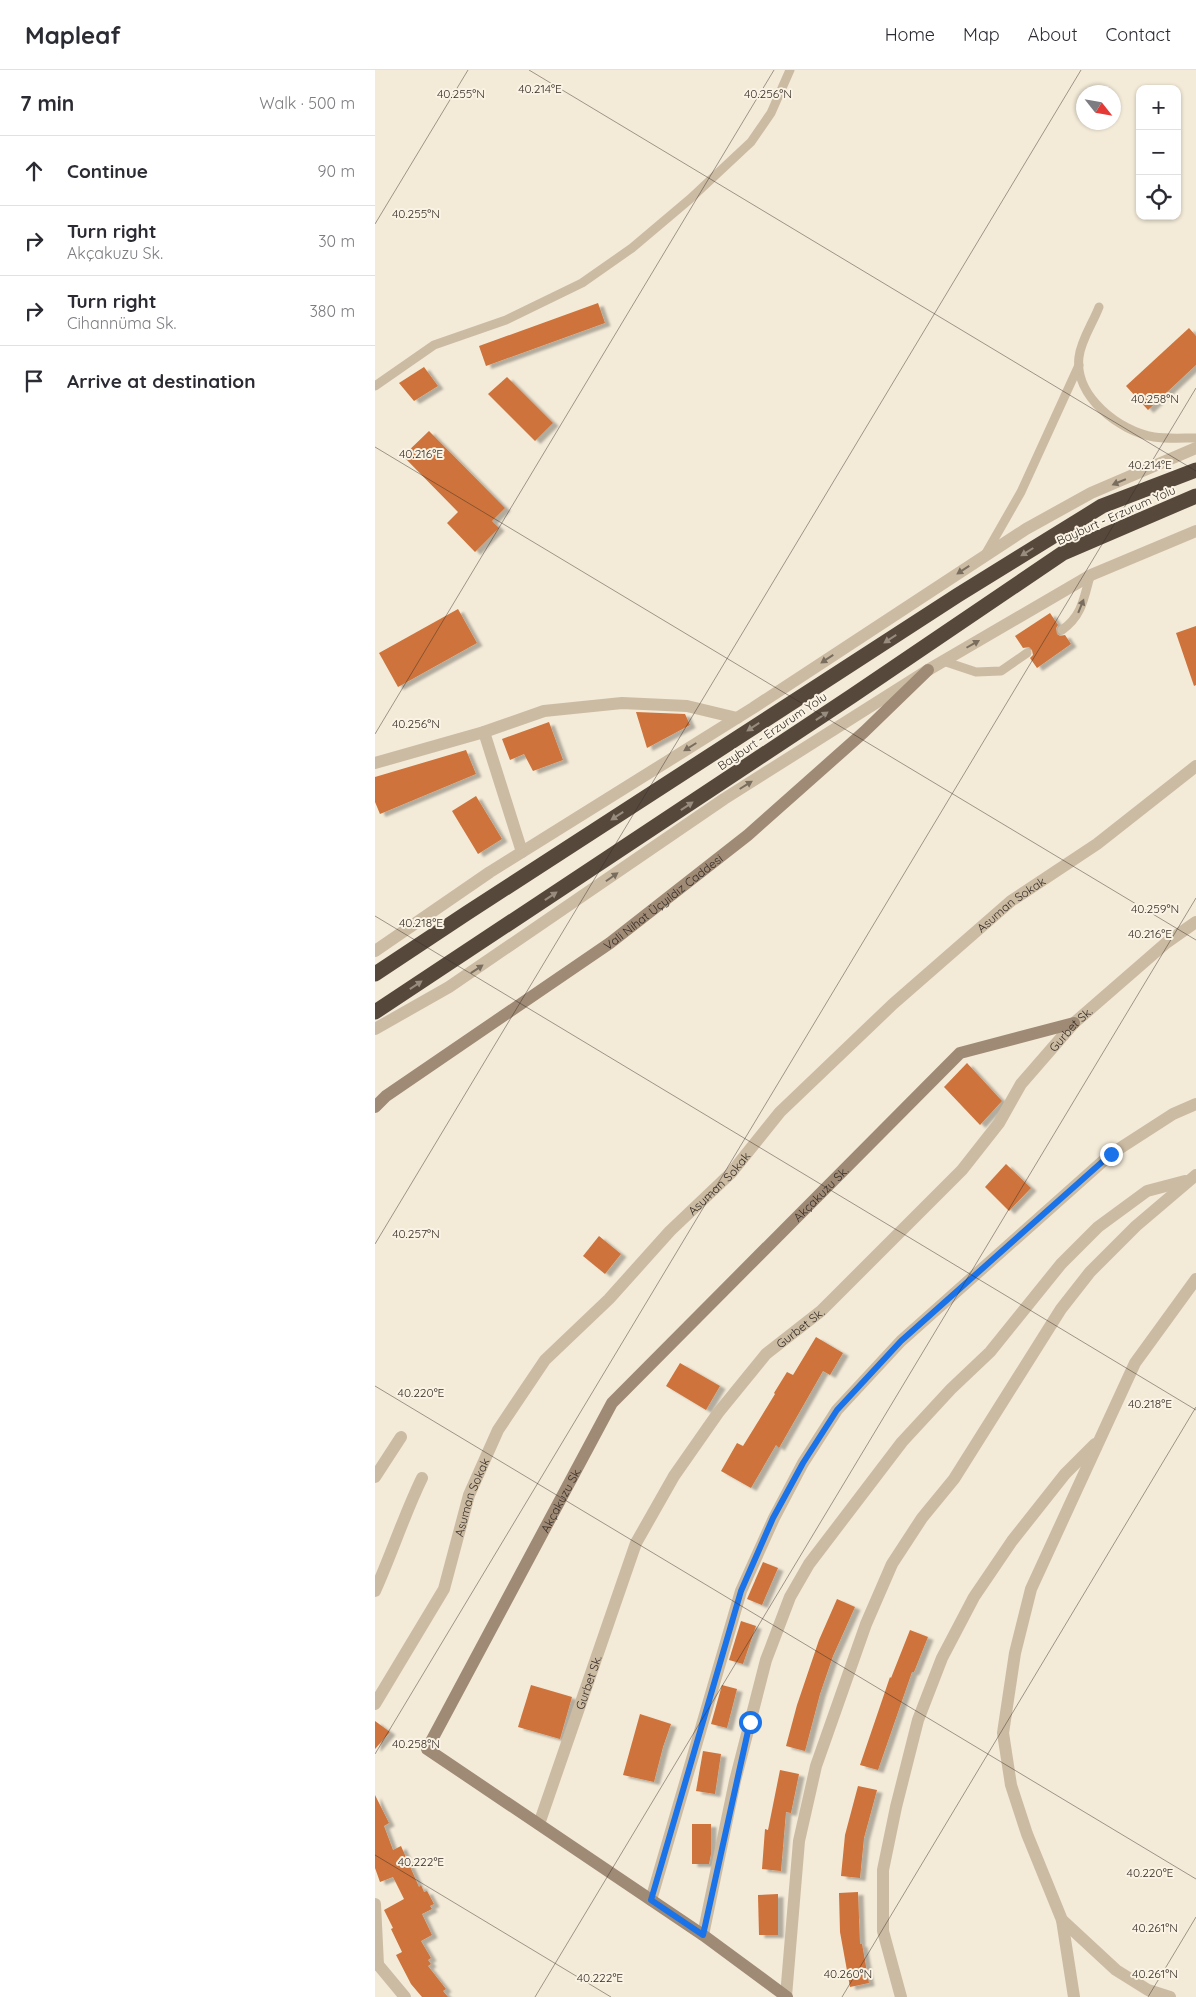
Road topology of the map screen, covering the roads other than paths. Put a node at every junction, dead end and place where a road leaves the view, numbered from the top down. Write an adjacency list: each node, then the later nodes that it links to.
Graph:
1 (790, 70): 4 (lane)
2 (1099, 307): 3 (lane)
3 (1079, 365): 5 (lane); 10 (lane)
4 (375, 386)
5 (1196, 438)
6 (1196, 448): 10 (street, one-way to 10)
7 (1196, 470): 23 (highway, Bayburt - Erzurum Yolu, one-way to 23)
8 (1196, 496): 24 (highway, Bayburt - Erzurum Yolu, one-way to 8)
9 (1196, 530): 11 (street)
10 (984, 556): 16 (street, one-way to 16)
11 (1089, 576): 12 (lane, one-way to 11); 14 (street, one-way to 11)
12 (1062, 630)
13 (1027, 653): 14 (lane)
14 (943, 661): 15 (street)
15 (928, 670): 26 (street, one-way to 15); 28 (main road, Vali Nihat Üçyıldız Caddesi)
16 (737, 718): 17 (street); 20 (street, one-way to 20)
17 (485, 732): 18 (street); 20 (street)
18 (375, 763)
19 (1196, 766): 36 (street, Asuman Sokak)
20 (522, 852): 22 (street)
21 (1196, 922): 25 (street, Gurbet Sk.)
22 (375, 951)
23 (375, 974)
24 (375, 1012)
25 (1074, 1023): 37 (street, Gurbet Sk.); 37 (main road, Akçakuzu Sk.)
26 (375, 1029)
27 (1196, 1104): 38 (street)
28 (375, 1107)
29 (1192, 1178): 41 (street); 43 (street)
30 (1196, 1280): 31 (street)
31 (1102, 1436): 40 (street); 45 (street)
32 (401, 1437): 33 (street)
33 (375, 1478)
34 (422, 1478): 35 (street)
35 (375, 1591)
36 (375, 1704)
37 (539, 1824): 38 (main road, Akçakuzu Sk.)
38 (651, 1900): 41 (main road, Akçakuzu Sk.)
39 (375, 1904): 42 (street)
40 (1062, 1920): 46 (street); 47 (street)
41 (703, 1935): 43 (main road, Akçakuzu Sk.)
42 (377, 1963): 44 (street)
43 (787, 1996)
44 (405, 1997)
45 (901, 1997)
46 (1074, 1997)
47 (1170, 1997)

